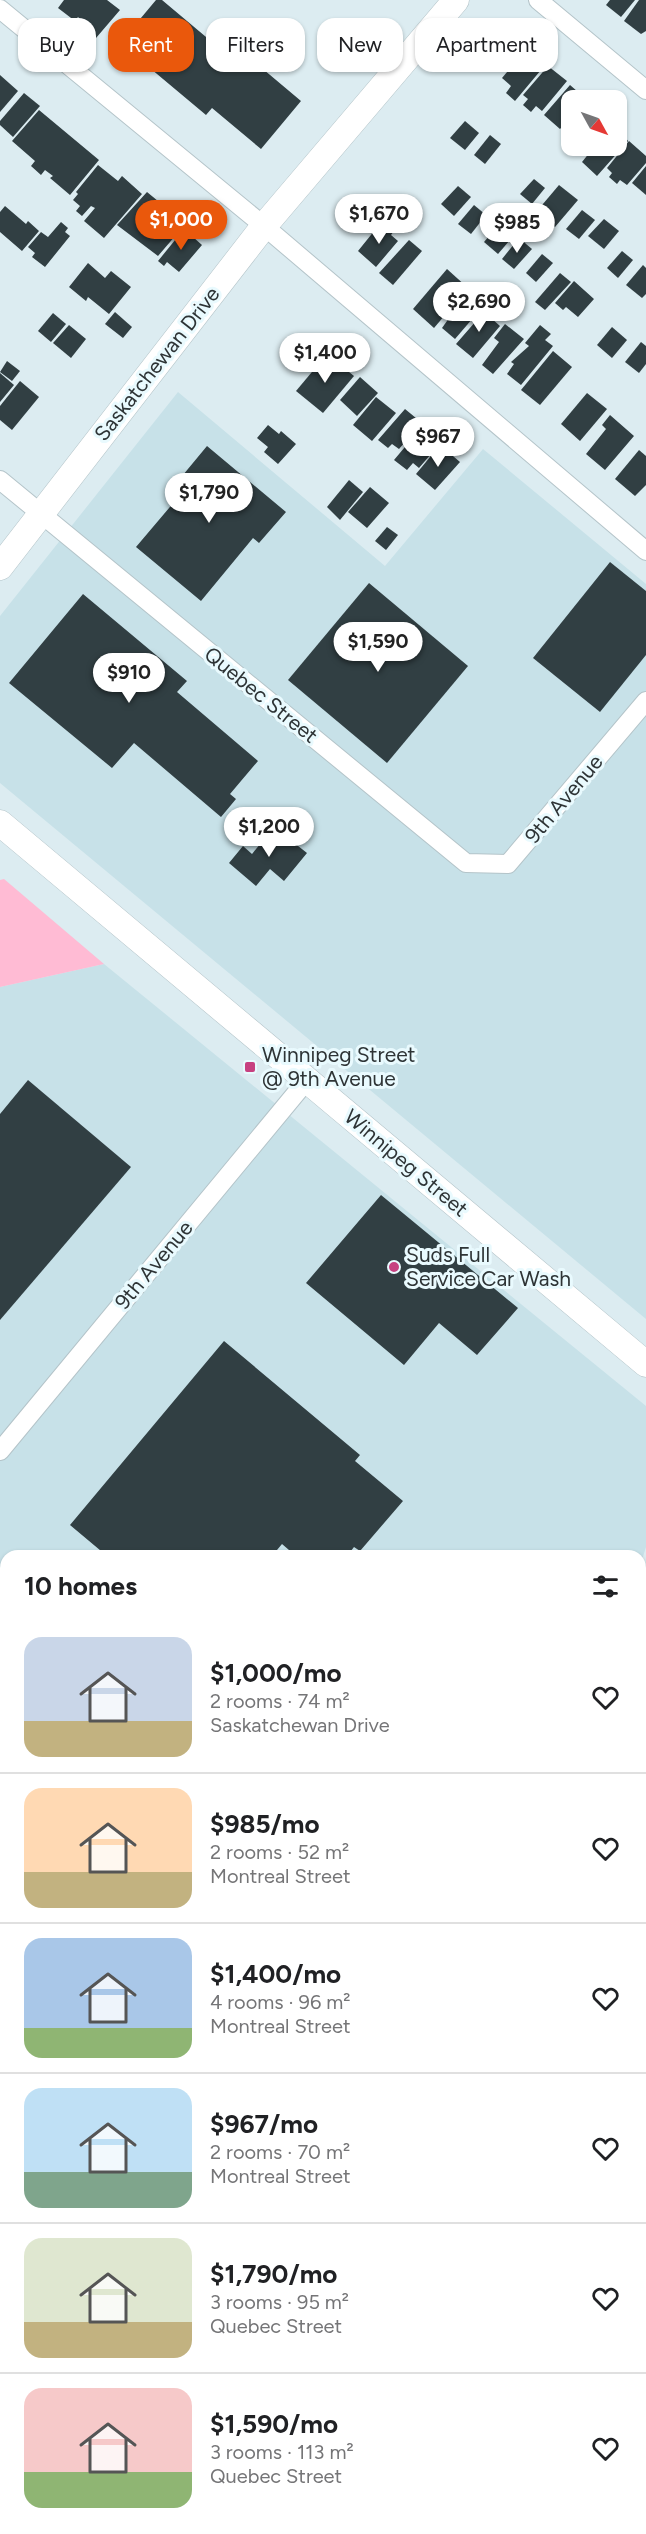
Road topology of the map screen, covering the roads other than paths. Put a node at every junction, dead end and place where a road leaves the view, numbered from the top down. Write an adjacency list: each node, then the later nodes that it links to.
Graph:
1 (456, 0): 5 (main road, Saskatchewan Drive)
2 (538, 0): 4 (street)
3 (0, 9): 5 (street)
4 (646, 90)
5 (264, 226): 7 (main road, Saskatchewan Drive); 8 (street)
6 (0, 480): 7 (street, Quebec Street)
7 (42, 515): 9 (main road, Saskatchewan Drive); 12 (street, Quebec Street)
8 (646, 551)
9 (0, 567)
10 (646, 701): 12 (street, 9th Avenue)
11 (0, 823): 13 (main road, Winnipeg Street)
12 (466, 863)
13 (307, 1080): 14 (main road, Winnipeg Street); 15 (street, 9th Avenue)
14 (646, 1364)
15 (0, 1451)

